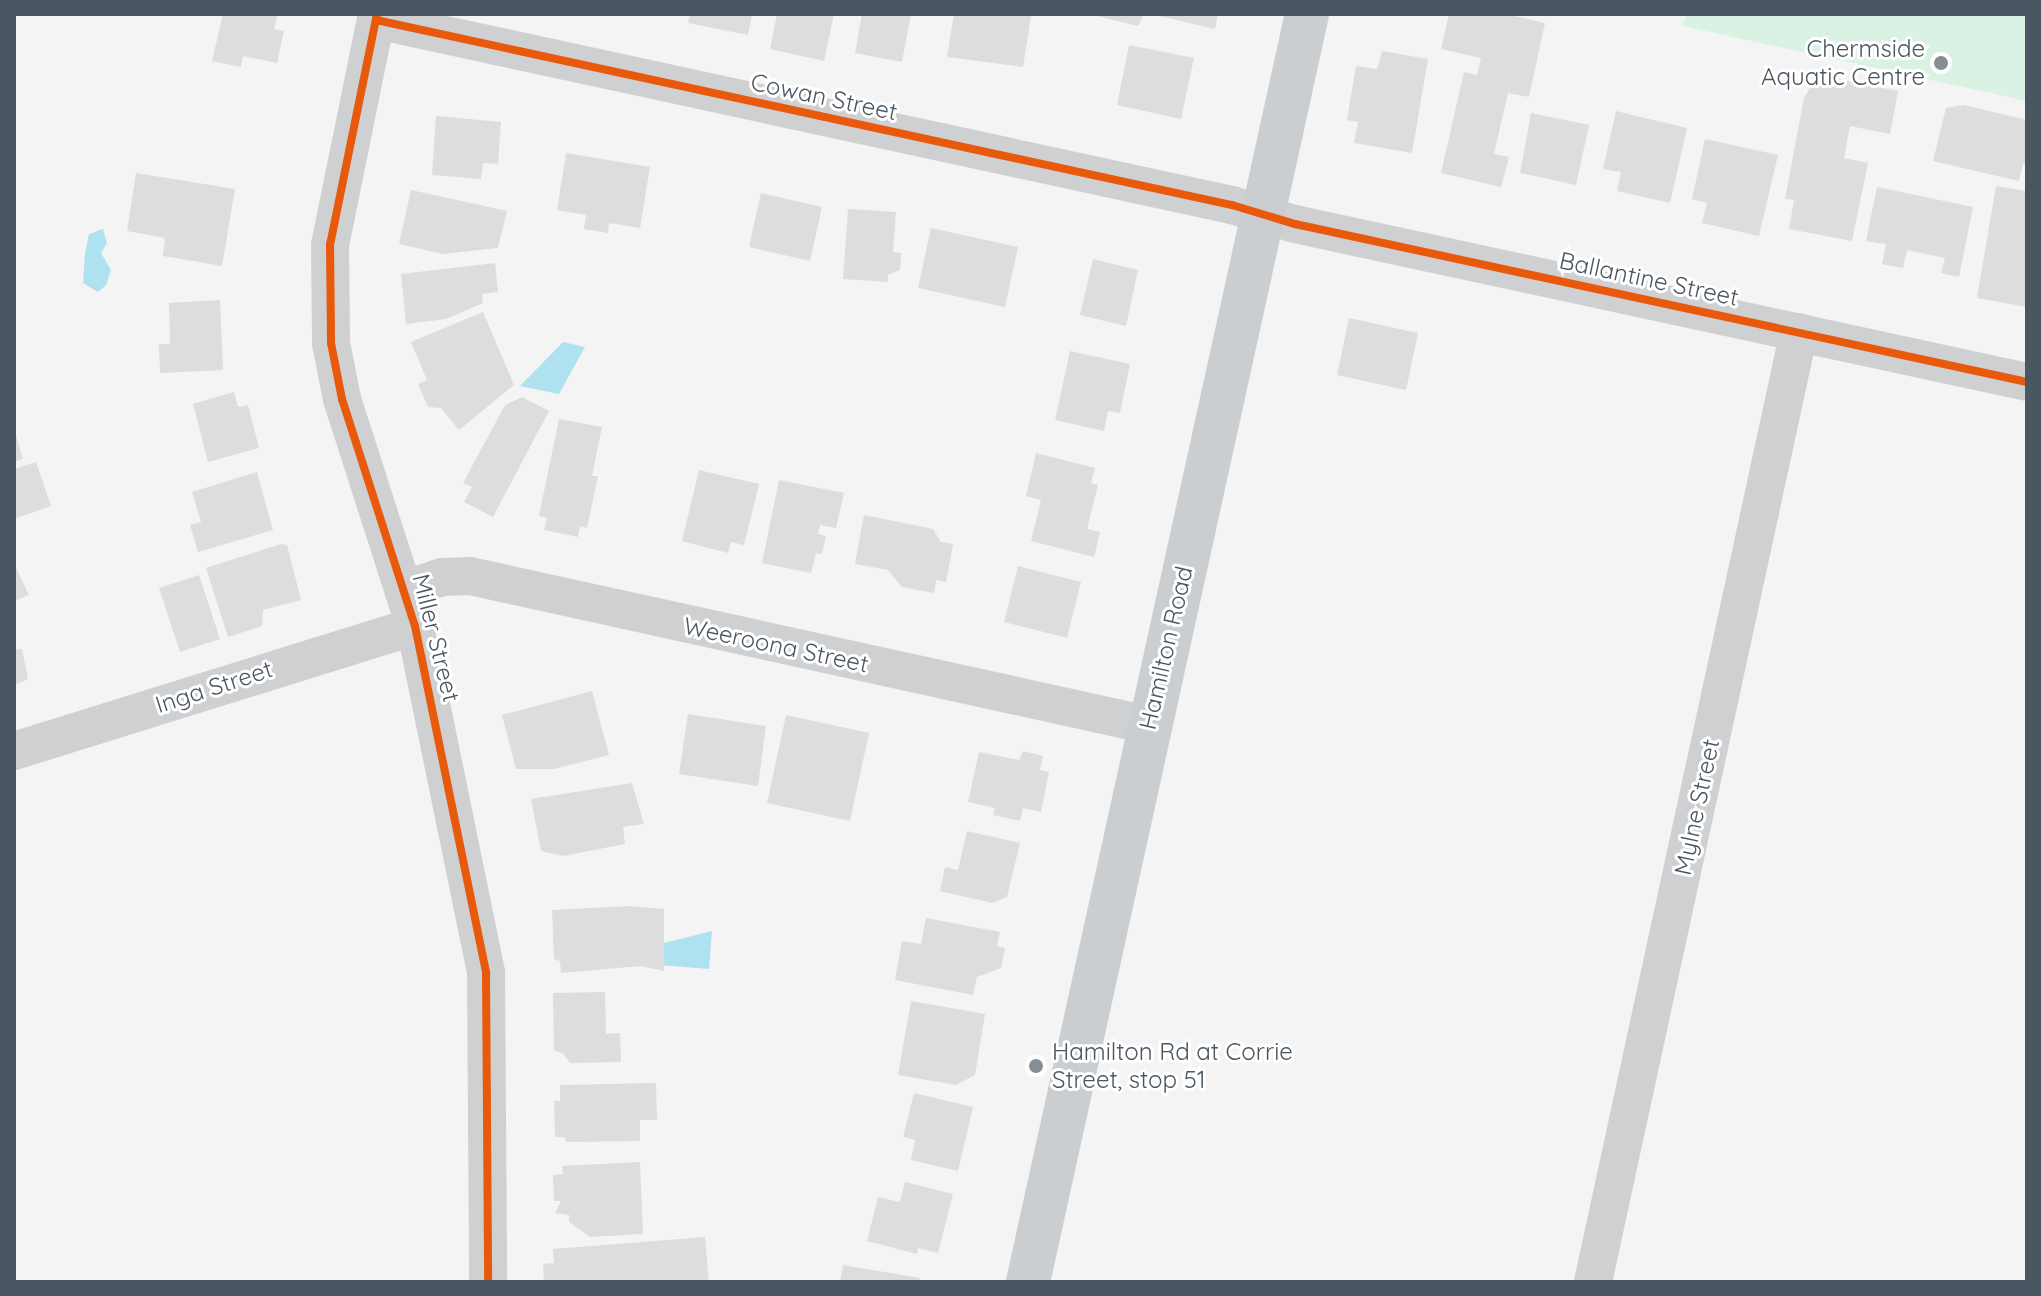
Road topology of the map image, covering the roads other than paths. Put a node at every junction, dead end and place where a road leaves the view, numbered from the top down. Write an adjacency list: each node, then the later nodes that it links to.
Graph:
1 (1307, 14): 3 (main road, Hamilton Road)
2 (377, 17): 3 (street, Cowan Street); 6 (street, Miller Street)
3 (1263, 215): 4 (street, Ballantine Street); 8 (main road, Hamilton Road)
4 (1799, 332): 5 (street, Ballantine Street); 12 (street, Mylne Street)
5 (2027, 382)
6 (404, 590): 7 (street, Miller Street); 8 (street, Weeroona Street)
7 (415, 626): 9 (street, Inga Street); 10 (street, Miller Street)
8 (1149, 725): 11 (main road, Hamilton Road)
9 (14, 751)
10 (488, 1282)
11 (1028, 1282)
12 (1593, 1282)

